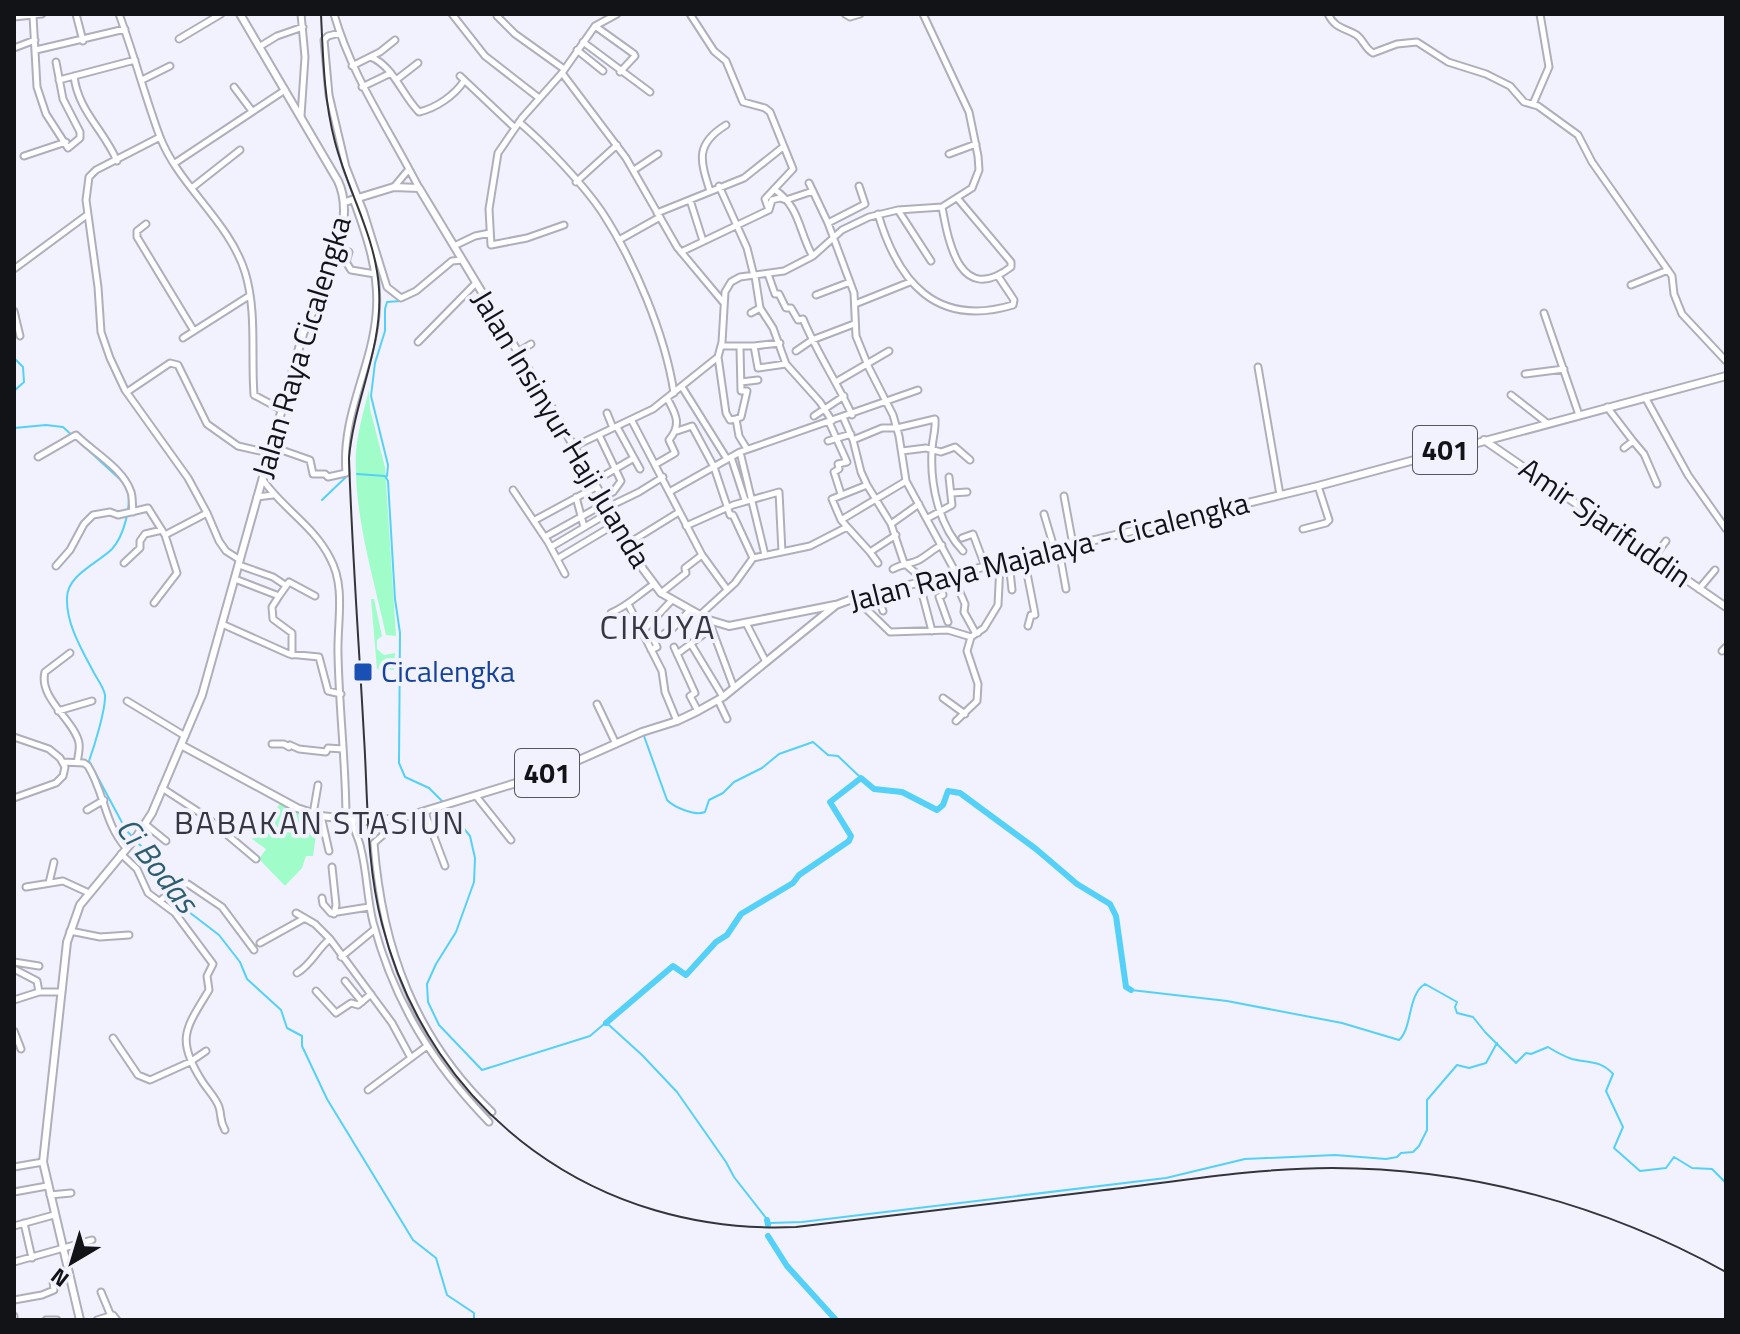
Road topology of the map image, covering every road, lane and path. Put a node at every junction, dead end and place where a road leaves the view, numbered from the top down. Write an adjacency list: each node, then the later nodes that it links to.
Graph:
1 (42, 14): 16 (street)
2 (76, 14): 26 (street)
3 (119, 14): 21 (street)
4 (221, 14): 23 (street)
5 (240, 14): 28 (main road, Jalan Raya Cicalengka)
6 (301, 14): 20 (street)
7 (452, 14): 50 (street)
8 (617, 14): 19 (street)
9 (690, 14): 60 (street)
10 (845, 14): 11 (street)
11 (860, 14)
12 (923, 14): 58 (street)
13 (1328, 14): 51 (street)
14 (1540, 14): 51 (street)
15 (336, 15): 22 (street)
16 (33, 16): 18 (street); 24 (street)
17 (497, 16): 38 (street)
18 (14, 17)
19 (595, 26): 27 (street); 40 (street)
20 (303, 27): 28 (street); 53 (street)
21 (125, 29): 26 (street); 33 (street)
22 (340, 33): 37 (street); 80 (street)
23 (179, 39)
24 (35, 40): 29 (street); 30 (street)
25 (395, 40): 32 (street)
26 (83, 41): 30 (street)
27 (583, 42): 31 (street); 40 (street)
28 (259, 47): 48 (main road, Jalan Raya Cicalengka)
29 (14, 48)
30 (36, 50): 57 (street)
31 (577, 50): 38 (street); 39 (street)
32 (371, 57): 37 (street); 41 (street)
33 (135, 60): 42 (street); 44 (street)
34 (56, 62): 43 (street)
35 (418, 63): 45 (street)
36 (170, 66): 44 (street)
37 (352, 66): 47 (street)
38 (563, 71): 50 (street); 59 (street)
39 (603, 71)
40 (620, 72): 49 (street)
41 (391, 73): 45 (street); 47 (street)
42 (74, 76): 43 (street); 65 (street)
43 (59, 80): 57 (street)
44 (142, 80): 56 (street)
45 (396, 80): 54 (street)
46 (234, 87): 52 (street)
47 (362, 87): 67 (street)
48 (285, 90): 52 (street); 53 (main road, Jalan Raya Cicalengka)
49 (650, 92)
50 (539, 98): 54 (street)
51 (1533, 104): 104 (street)
52 (252, 111): 66 (street)
53 (301, 117): 80 (main road, Jalan Raya Cicalengka)
54 (517, 125): 69 (street); 93 (street)
55 (726, 125): 77 (street)
56 (160, 137): 65 (street); 66 (street)
57 (66, 142): 64 (street)
58 (976, 144): 63 (street); 79 (street)
59 (617, 145): 68 (street); 69 (street)
60 (783, 147): 71 (street); 76 (street)
61 (240, 150): 73 (street)
62 (658, 154): 68 (street)
63 (949, 154)
64 (24, 156)
65 (117, 161): 87 (street)
66 (175, 163): 73 (street)
67 (409, 169): 74 (street); 75 (street)
68 (634, 170): 88 (street)
69 (576, 182): 95 (street)
70 (809, 183): 78 (street)
71 (719, 186): 77 (street); 92 (street)
72 (859, 186): 89 (street)
73 (193, 187): 114 (street)
74 (394, 187): 75 (main road); 80 (main road)
75 (419, 188): 97 (main road, Jalan Insinyur Haji Juanda)
76 (774, 189): 82 (street); 84 (street)
77 (710, 191): 81 (street)
78 (813, 191): 82 (street); 89 (street)
79 (958, 199): 83 (street); 108 (street)
80 (352, 200): 98 (main road, Jalan Raya Cicalengka); 101 (street); 105 (street)
81 (690, 200): 88 (street); 96 (street)
82 (786, 200): 84 (street); 100 (street)
83 (942, 207): 85 (street); 108 (street)
84 (769, 210): 92 (street)
85 (898, 210): 86 (street); 102 (street)
86 (878, 214): 94 (street); 110 (street)
87 (87, 215): 103 (street); 148 (street)
88 (658, 215): 95 (street); 99 (street)
89 (828, 223): 94 (street)
90 (146, 224): 122 (street)
91 (564, 225): 93 (street)
92 (738, 227): 96 (street); 107 (street)
93 (490, 233): 97 (street)
94 (834, 237): 100 (street); 109 (street)
95 (618, 240): 149 (street)
96 (703, 241): 99 (street)
97 (453, 246): 101 (main road, Jalan Insinyur Haji Juanda)
98 (336, 248): 105 (street); 157 (main road, Jalan Raya Cicalengka)
99 (681, 252): 115 (street)
100 (813, 256): 106 (street)
101 (462, 260): 111 (main road, Jalan Insinyur Haji Juanda)
102 (931, 261)
103 (14, 269)
104 (1668, 270): 112 (street); 136 (street)
105 (375, 274): 179 (street)
106 (768, 274): 107 (street); 125 (street)
107 (754, 276): 115 (street); 117 (street)
108 (998, 276): 110 (street)
109 (850, 282): 113 (street); 116 (street)
110 (910, 282): 116 (street)
111 (475, 284): 126 (street); 134 (main road, Jalan Insinyur Haji Juanda)
112 (1631, 285)
113 (816, 295)
114 (249, 296): 122 (street); 157 (street)
115 (724, 303): 129 (street)
116 (855, 304): 121 (street)
117 (760, 308): 119 (street); 127 (street)
118 (14, 311): 123 (street)
119 (751, 313)
120 (1544, 313): 140 (street)
121 (854, 324): 125 (street); 137 (street)
122 (194, 331): 124 (street)
123 (20, 336)
124 (183, 338)
125 (812, 340): 132 (street); 145 (street)
126 (418, 342)
127 (780, 343): 130 (street); 138 (street)
128 (531, 344): 134 (street)
129 (722, 346): 131 (street); 135 (street)
130 (754, 346): 131 (street); 138 (street)
131 (740, 347): 144 (street)
132 (796, 351)
133 (889, 351): 137 (street)
134 (518, 352): 176 (main road, Jalan Insinyur Haji Juanda)
135 (718, 357): 146 (street); 163 (street)
136 (1726, 361)
137 (866, 362): 145 (street); 154 (street)
138 (786, 364): 156 (street)
139 (1258, 367): 204 (street)
140 (1564, 369): 141 (street); 160 (street)
141 (1525, 374)
142 (1726, 376): 152 (main road, Jalan Raya Majalaya - Cicalengka / 401)
143 (758, 380): 144 (street)
144 (741, 382): 163 (street)
145 (836, 382): 151 (street)
146 (682, 387): 149 (street); 184 (street)
147 (918, 390): 154 (street)
148 (127, 392): 179 (street); 216 (street)
149 (674, 393): 153 (street)
150 (1511, 395): 166 (street)
151 (844, 396): 156 (street); 159 (street)
152 (1645, 396): 155 (main road, Jalan Raya Majalaya - Cicalengka / 401); 228 (street)
153 (667, 398): 164 (street); 169 (street)
154 (885, 402): 159 (street); 168 (street)
155 (1606, 407): 160 (main road, Jalan Raya Majalaya - Cicalengka / 401); 175 (street)
156 (825, 409): 161 (street); 165 (street)
157 (282, 410): 179 (main road, Jalan Raya Cicalengka)
158 (607, 413): 167 (street)
159 (852, 415): 162 (street)
160 (1579, 415): 166 (main road, Jalan Raya Majalaya - Cicalengka / 401)
161 (814, 416)
162 (843, 417): 165 (street); 171 (street)
163 (736, 419): 180 (street)
164 (632, 421): 167 (street); 186 (street)
165 (831, 422): 172 (street); 180 (street)
166 (1547, 423): 173 (main road, Jalan Raya Majalaya - Cicalengka / 401)
167 (615, 427): 170 (street); 183 (street)
168 (897, 428): 171 (street); 178 (street); 181 (street)
169 (677, 431): 186 (street); 187 (street)
170 (599, 435): 176 (street); 188 (street)
171 (852, 437): 172 (street); 196 (street)
172 (836, 439): 174 (street); 202 (street)
173 (1484, 440): 197 (main road, Jalan Raya Majalaya - Cicalengka / 401); 246 (main road, Amir Sjarifuddin)
174 (828, 441)
175 (1633, 441): 177 (street); 195 (street)
176 (573, 447): 194 (main road, Jalan Insinyur Haji Juanda)
177 (1624, 448)
178 (932, 449): 181 (street); 185 (street); 213 (street)
179 (270, 450): 192 (main road, Jalan Raya Cicalengka)
180 (743, 451): 184 (street); 209 (street)
181 (902, 451): 193 (street)
182 (38, 457): 214 (street)
183 (634, 457): 188 (street); 189 (street)
184 (729, 458): 187 (street); 209 (street)
185 (970, 460)
186 (656, 464): 190 (street)
187 (714, 467): 199 (street); 212 (street)
188 (617, 468): 194 (street); 211 (street)
189 (640, 469)
190 (663, 477): 199 (street); 211 (street)
191 (949, 477): 201 (street)
192 (262, 479): 203 (street); 206 (main road, Jalan Raya Cicalengka)
193 (906, 481): 208 (street); 210 (street)
194 (594, 484): 207 (street); 211 (main road, Jalan Insinyur Haji Juanda)
195 (1657, 484)
196 (867, 485): 202 (street); 208 (street)
197 (1318, 486): 204 (main road, Jalan Raya Majalaya - Cicalengka / 401); 227 (street)
198 (513, 490): 220 (street)
199 (671, 491): 215 (street)
200 (967, 492): 201 (street)
201 (952, 493): 213 (street)
202 (841, 494): 221 (street)
203 (273, 495): 206 (street); 299 (street)
204 (1280, 495): 236 (main road, Jalan Raya Majalaya - Cicalengka / 401)
205 (1064, 496): 236 (street)
206 (257, 497): 248 (main road, Jalan Raya Cicalengka)
207 (576, 497): 218 (street); 220 (street)
208 (875, 498): 221 (street); 223 (street)
209 (749, 499): 212 (street); 239 (street); 243 (street)
210 (919, 504): 219 (street); 223 (street)
211 (606, 505): 218 (street); 222 (main road, Jalan Insinyur Haji Juanda); 225 (street)
212 (727, 507): 224 (street); 244 (street)
213 (940, 511): 219 (street); 241 (street)
214 (133, 512): 229 (street); 254 (street)
215 (679, 512): 224 (street); 234 (street)
216 (207, 513): 229 (street); 248 (street)
217 (1044, 514): 238 (street)
218 (581, 516): 225 (street); 231 (street)
219 (928, 518): 235 (street)
220 (535, 520): 231 (street)
221 (841, 520): 226 (street)
222 (617, 523): 234 (main road, Jalan Insinyur Haji Juanda); 247 (street)
223 (891, 524): 230 (street)
224 (686, 526): 242 (street)
225 (584, 527): 237 (street)
226 (847, 527): 239 (street); 240 (street)
227 (1303, 529)
228 (1726, 529)
229 (164, 532): 250 (street); 275 (street)
230 (896, 535): 240 (street); 252 (street)
231 (545, 537): 237 (street)
232 (962, 538): 255 (street)
233 (1666, 541): 246 (street)
234 (629, 543): 263 (main road, Jalan Insinyur Haji Juanda)
235 (942, 545): 241 (street); 252 (street)
236 (1074, 546): 238 (main road, Jalan Raya Majalaya - Cicalengka / 401)
237 (551, 547): 247 (street)
238 (1057, 550): 245 (main road, Jalan Raya Majalaya - Cicalengka / 401); 266 (street)
239 (782, 552): 243 (street)
240 (870, 552): 251 (street)
241 (946, 553): 259 (street)
242 (702, 555): 265 (street); 270 (street)
243 (765, 555): 244 (street)
244 (753, 558): 265 (street)
245 (1024, 558): 249 (main road, Jalan Raya Majalaya - Cicalengka / 401); 287 (street)
246 (1653, 558): 267 (main road, Amir Sjarifuddin)
247 (557, 559): 258 (street)
248 (239, 562): 261 (main road, Jalan Raya Cicalengka); 264 (street)
249 (1009, 562): 253 (main road, Jalan Raya Majalaya - Cicalengka / 401); 268 (street)
250 (124, 563)
251 (878, 563)
252 (904, 563): 256 (street); 262 (street)
253 (1000, 564): 255 (main road, Jalan Raya Majalaya - Cicalengka / 401); 291 (street)
254 (56, 566)
255 (985, 566): 259 (main road, Jalan Raya Majalaya - Cicalengka / 401)
256 (893, 569)
257 (1715, 570): 267 (street)
258 (565, 574)
259 (954, 574): 260 (main road, Jalan Raya Majalaya - Cicalengka / 401); 291 (street)
260 (938, 578): 262 (main road, Jalan Raya Majalaya - Cicalengka / 401); 284 (street)
261 (235, 579): 271 (street); 286 (main road, Jalan Raya Cicalengka)
262 (919, 583): 269 (main road, Jalan Raya Majalaya - Cicalengka / 401); 289 (street)
263 (654, 584): 270 (main road, Jalan Insinyur Haji Juanda); 276 (street)
264 (285, 585): 271 (street); 272 (street)
265 (726, 588): 282 (street)
266 (1066, 589)
267 (1699, 589): 278 (main road, Amir Sjarifuddin)
268 (1012, 590)
269 (876, 592): 273 (main road, Jalan Raya Majalaya - Cicalengka / 401); 280 (street)
270 (661, 593): 274 (main road, Jalan Insinyur Haji Juanda)
271 (279, 596): 296 (street)
272 (315, 596)
273 (855, 598): 277 (main road, Jalan Raya Majalaya - Cicalengka / 401); 289 (street)
274 (672, 600): 279 (main road, Jalan Insinyur Haji Juanda); 290 (street)
275 (154, 603)
276 (628, 604): 281 (street); 290 (street)
277 (836, 605): 285 (main road, Jalan Insinyur Haji Juanda); 297 (main road, Jalan Raya Majalaya - Cicalengka / 401)
278 (1726, 607)
279 (690, 610): 282 (main road, Jalan Insinyur Haji Juanda); 294 (street)
280 (883, 611)
281 (611, 613)
282 (700, 615): 283 (main road, Jalan Insinyur Haji Juanda)
283 (709, 620): 285 (main road, Jalan Insinyur Haji Juanda); 288 (street)
284 (948, 622)
285 (746, 623): 297 (street)
286 (222, 624): 296 (street); 311 (main road, Jalan Raya Cicalengka)
287 (1028, 626)
288 (712, 628): 293 (street); 298 (street)
289 (932, 631): 292 (street)
290 (642, 632): 294 (street)
291 (979, 633): 292 (street)
292 (971, 637): 307 (street)
293 (691, 644): 301 (street); 306 (street)
294 (651, 650): 309 (street)
295 (70, 653): 305 (street)
296 (292, 655): 299 (street)
297 (766, 662): 298 (main road, Jalan Raya Majalaya - Cicalengka / 401)
298 (734, 688): 301 (main road, Jalan Raya Majalaya - Cicalengka / 401)
299 (341, 694): 316 (street)
300 (943, 698): 307 (street)
301 (720, 699): 306 (main road, Jalan Raya Majalaya - Cicalengka / 401); 308 (street)
302 (92, 701): 305 (street)
303 (127, 701): 311 (street)
304 (597, 704): 314 (street)
305 (58, 711): 318 (street)
306 (698, 711): 309 (main road, Jalan Raya Majalaya - Cicalengka / 401)
307 (965, 714): 310 (street)
308 (727, 719)
309 (677, 721): 314 (main road, Jalan Raya Majalaya - Cicalengka / 401)
310 (956, 721)
311 (185, 736): 315 (main road, Jalan Raya Cicalengka)
312 (14, 737): 317 (street)
313 (272, 744): 316 (street)
314 (616, 744): 321 (main road, Jalan Raya Majalaya - Cicalengka / 401)
315 (181, 745): 320 (main road); 326 (main road, Jalan Raya Majalaya - Cicalengka / 401)
316 (343, 749): 327 (street)
317 (63, 762): 318 (street); 322 (street)
318 (77, 763): 323 (street)
319 (318, 785): 326 (street)
320 (162, 788): 329 (main road); 335 (street)
321 (476, 796): 325 (main road, Jalan Raya Majalaya - Cicalengka / 401); 330 (street)
322 (14, 798)
323 (104, 800): 324 (street); 332 (street)
324 (87, 810)
325 (425, 813): 328 (main road, Jalan Raya Majalaya - Cicalengka / 401); 337 (street)
326 (317, 815): 327 (main road, Jalan Raya Majalaya - Cicalengka / 401); 333 (street)
327 (349, 819): 328 (main road, Jalan Raya Majalaya - Cicalengka / 401); 344 (street)
328 (382, 820): 374 (street)
329 (145, 824): 331 (street); 332 (main road)
330 (511, 840)
331 (166, 841)
332 (127, 846): 334 (main road)
333 (329, 851)
334 (121, 854): 341 (main road); 343 (street)
335 (256, 859)
336 (54, 862): 339 (street)
337 (445, 866)
338 (332, 867): 346 (street)
339 (49, 883): 340 (street); 341 (street)
340 (26, 887)
341 (89, 893): 349 (main road)
342 (322, 898): 346 (street)
343 (163, 899): 353 (street); 372 (street)
344 (369, 907): 346 (street); 348 (street)
345 (296, 913): 347 (street)
346 (334, 914)
347 (305, 918): 351 (street); 352 (street)
348 (375, 929): 354 (street); 368 (street)
349 (70, 931): 350 (street); 362 (main road)
350 (129, 935)
351 (330, 939): 354 (street); 358 (street)
352 (260, 943)
353 (254, 950)
354 (341, 957): 363 (street)
355 (14, 961): 356 (street)
356 (39, 966)
357 (14, 969): 361 (street)
358 (297, 973)
359 (345, 981): 365 (street)
360 (316, 991): 365 (street)
361 (39, 992): 362 (street); 364 (street)
362 (61, 992): 377 (main road)
363 (371, 994): 365 (street); 371 (street)
364 (14, 1000)
365 (362, 1002)
366 (14, 1031): 369 (street)
367 (113, 1038): 372 (street)
368 (427, 1046): 371 (street); 375 (street)
369 (21, 1049)
370 (206, 1051): 372 (street)
371 (411, 1058): 373 (street)
372 (190, 1062): 376 (street)
373 (368, 1090)
374 (492, 1112)
375 (489, 1122)
376 (225, 1130)
377 (43, 1162): 378 (street); 379 (main road)
378 (14, 1167)
379 (47, 1186): 380 (street); 382 (main road)
380 (14, 1192)
381 (71, 1193): 382 (street)
382 (49, 1195): 383 (main road)
383 (54, 1215): 384 (street); 387 (main road)
384 (24, 1223): 385 (street); 388 (street)
385 (14, 1226)
386 (92, 1240): 387 (street)
387 (63, 1250): 388 (street); 390 (main road)
388 (32, 1258): 389 (street)
389 (14, 1262)
390 (70, 1276): 392 (street); 396 (main road)
391 (101, 1292): 393 (street)
392 (14, 1300)
393 (114, 1318): 397 (street)
394 (46, 1320): 395 (street)
395 (57, 1320)
396 (80, 1320)
397 (97, 1320)

